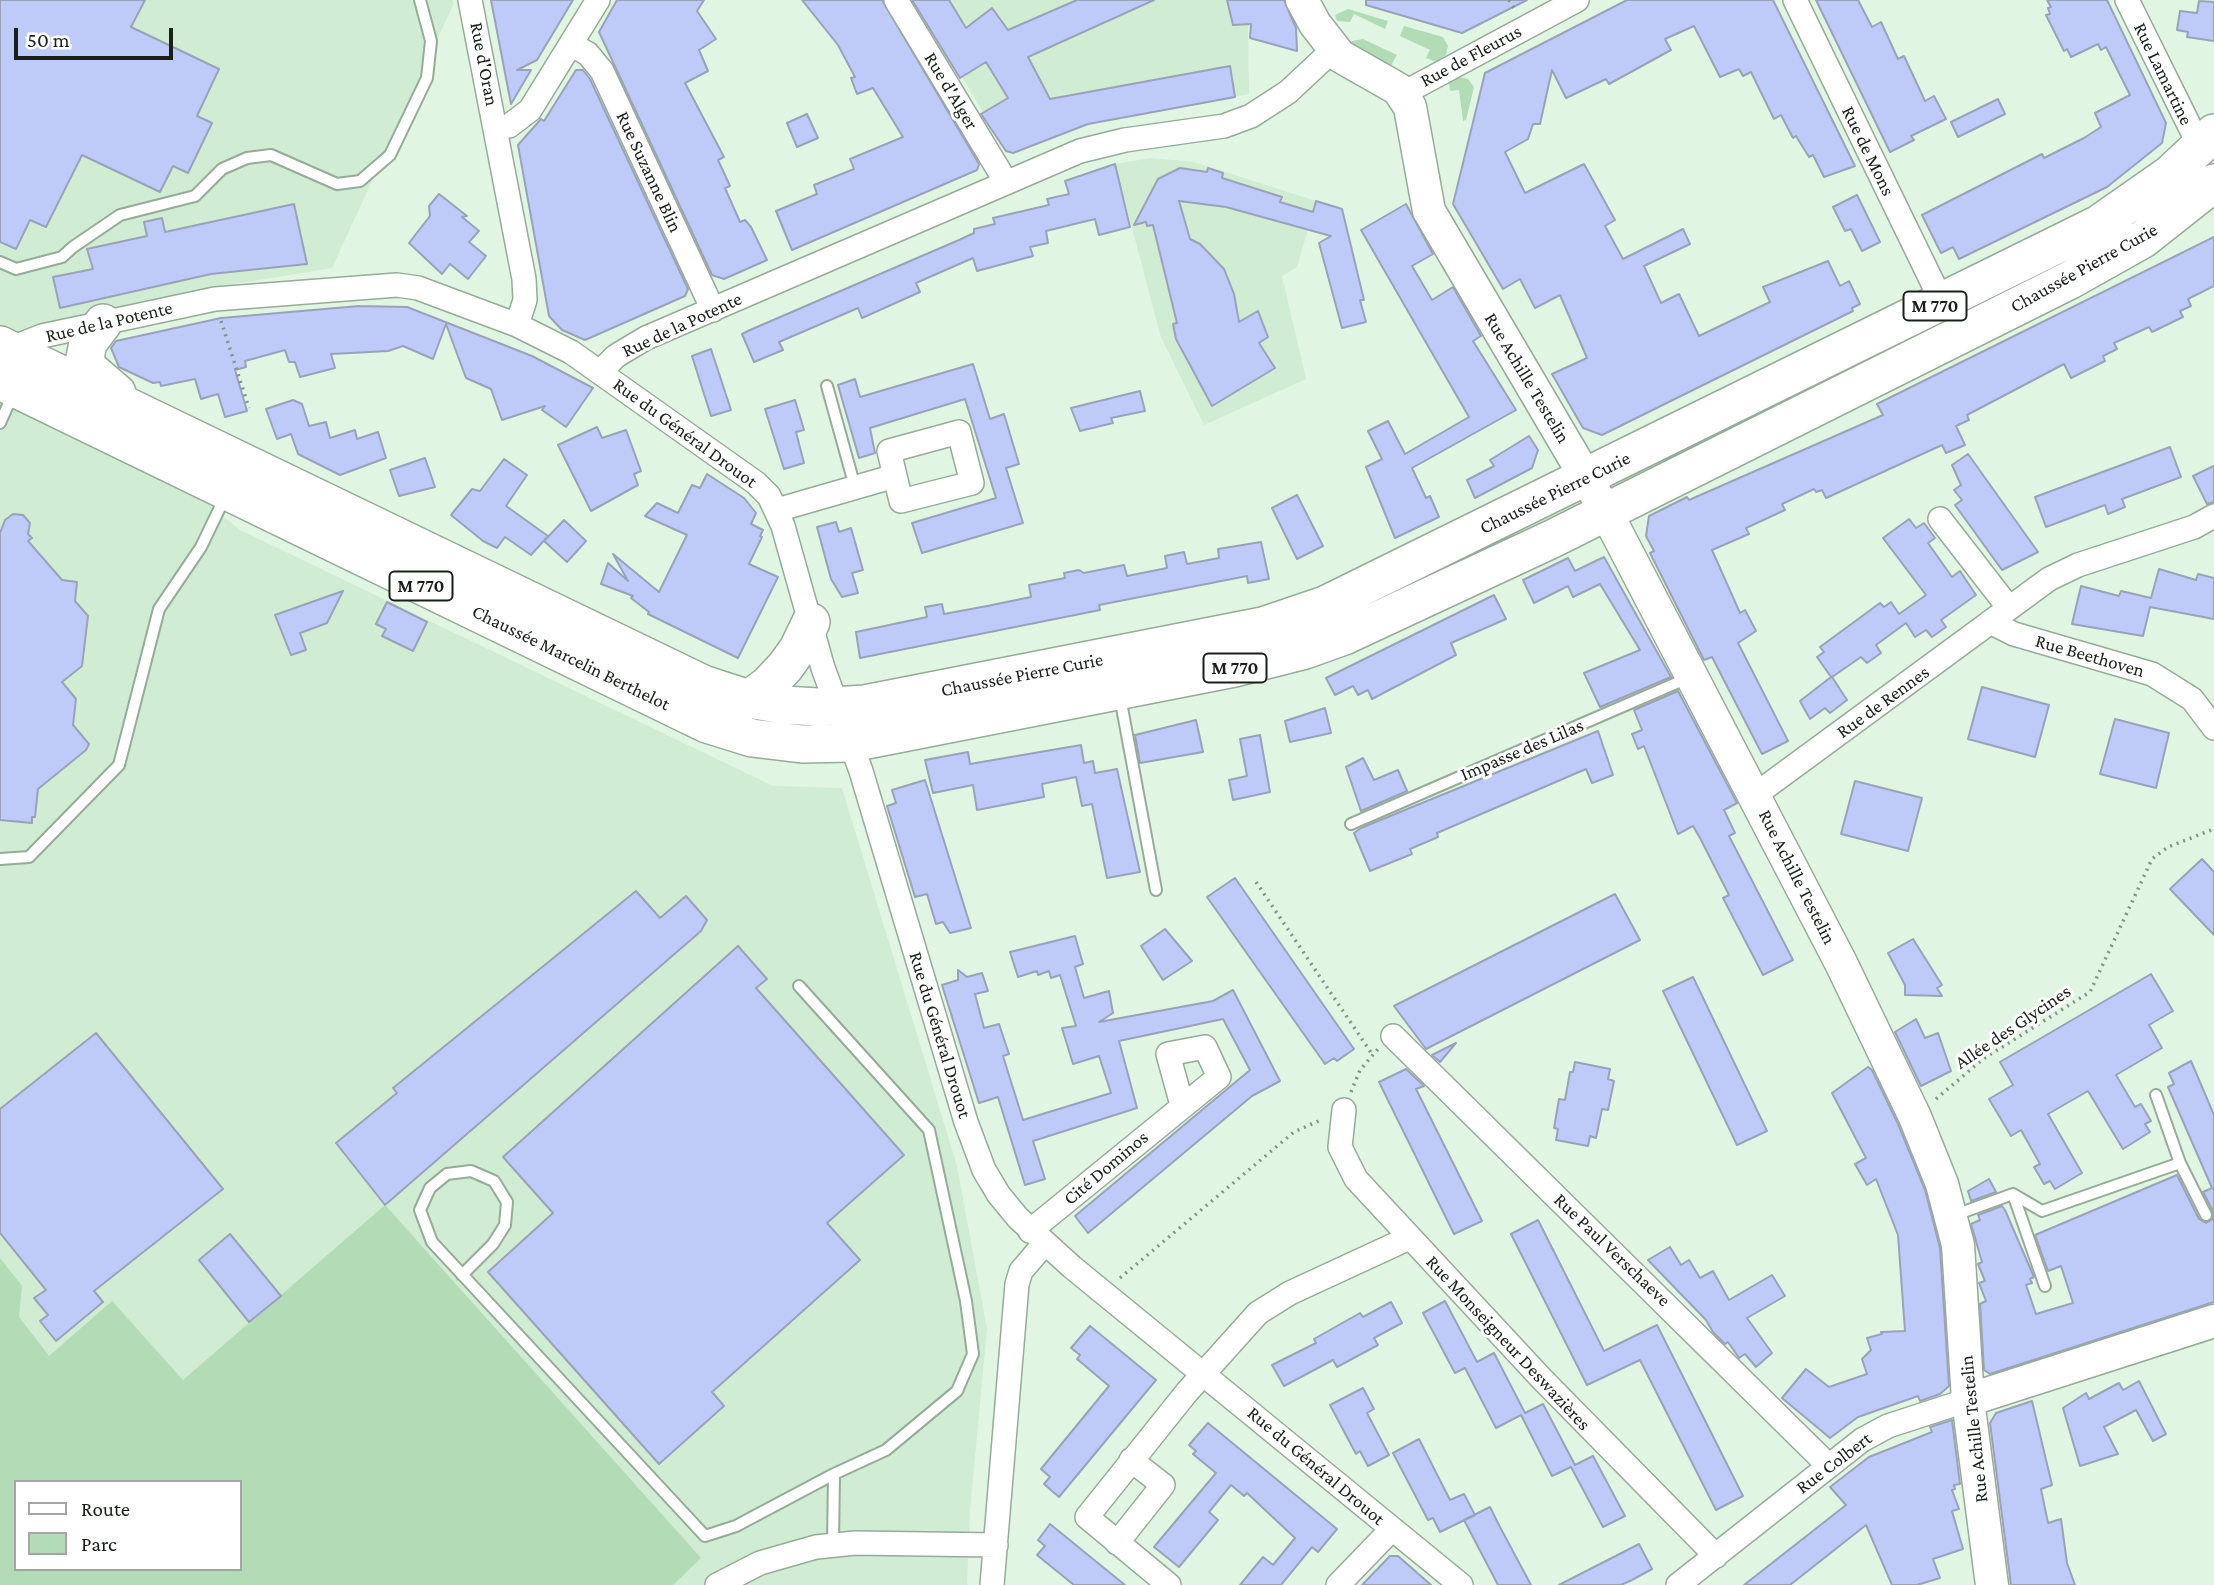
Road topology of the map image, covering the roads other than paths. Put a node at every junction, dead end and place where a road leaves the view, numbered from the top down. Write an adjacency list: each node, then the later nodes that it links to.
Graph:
1 (420, 0): 16 (lane)
2 (470, 0): 12 (street, Rue d'Oran)
3 (598, 0): 9 (street)
4 (896, 0): 14 (street, Rue d'Alger)
5 (1302, 0): 10 (street)
6 (1577, 0): 11 (street, Rue de Fleurus)
7 (1795, 0): 17 (street, Rue de Mons)
8 (2127, 0): 13 (street, Rue Lamartine)
9 (571, 44): 12 (street); 18 (street, Rue Suzanne Blin)
10 (1334, 49): 11 (street); 14 (street, Rue de la Potente)
11 (1402, 94): 27 (street, Rue Achille Testelin)
12 (496, 128): 20 (street, Rue d'Oran)
13 (2208, 139): 17 (main road, Chaussée Pierre Curie / M 770)
14 (1006, 182): 18 (street, Rue de la Potente)
15 (2214, 183): 31 (main road, Chaussée Pierre Curie / M 770)
16 (0, 262)
17 (1942, 302): 27 (main road, Chaussée Pierre Curie / M 770)
18 (713, 310): 22 (street, Rue de la Potente)
19 (103, 323): 20 (street, Rue de la Potente); 21 (street, Rue de la Potente); 24 (main road)
20 (517, 326): 22 (street, Rue de la Potente)
21 (5, 363): 24 (main road, Chaussée Marcelin Berthelot / M 770); 25 (lane); 29 (main road, Chaussée Marcelin Berthelot / M 770)
22 (601, 371): 30 (street, Rue du Général Drouot)
23 (827, 386): 28 (lane)
24 (142, 413): 39 (main road, Chaussée Marcelin Berthelot / M 770)
25 (0, 423)
26 (895, 476): 28 (street)
27 (1586, 476): 31 (street, Rue Achille Testelin); 40 (main road, Chaussée Pierre Curie / M 770)
28 (855, 487): 30 (street)
29 (228, 492): 42 (main road, Chaussée Marcelin Berthelot / M 770); 45 (lane)
30 (777, 510): 35 (street, Rue du Général Drouot)
31 (1605, 510): 37 (street, Rue Achille Testelin); 38 (main road, Chaussée Pierre Curie / M 770)
32 (1940, 519): 34 (street)
33 (2207, 525): 34 (street, Rue de Rennes)
34 (2009, 608): 36 (street, Rue de Rennes)
35 (811, 622): 39 (main road); 40 (street, Rue du Général Drouot)
36 (1990, 622): 41 (street, Rue Beethoven); 43 (street, Rue de Rennes)
37 (1693, 676): 43 (street, Rue Achille Testelin); 44 (lane, Impasse des Lilas)
38 (1118, 691): 42 (main road, Chaussée Pierre Curie / M 770); 46 (lane)
39 (749, 699): 40 (main road, Chaussée Marcelin Berthelot / M 770)
40 (837, 706): 42 (street, Rue du Général Drouot)
41 (2214, 728)
42 (851, 743): 56 (street, Rue du Général Drouot)
43 (1755, 795): 55 (street, Rue Achille Testelin)
44 (1351, 824)
45 (0, 859)
46 (1156, 890)
47 (799, 986): 65 (lane)
48 (1393, 1036): 64 (street, Rue Paul Verschaeve)
49 (2156, 1095): 52 (lane)
50 (1182, 1105): 56 (street, Cité Dominos)
51 (1344, 1110): 57 (street, Rue Monseigneur Deswazières)
52 (2180, 1163): 53 (lane); 54 (lane)
53 (2013, 1194): 55 (lane); 59 (lane)
54 (2206, 1214)
55 (1952, 1216): 62 (street, Rue Achille Testelin)
56 (1037, 1237): 61 (street, Rue du Général Drouot); 69 (street, Cité Dominos)
57 (1409, 1238): 61 (street); 70 (street, Rue Monseigneur Deswazières)
58 (462, 1275): 58 (lane); 65 (lane)
59 (2045, 1286)
60 (2214, 1321): 62 (street, Rue Colbert)
61 (1203, 1373): 63 (street); 66 (street, Rue du Général Drouot)
62 (1968, 1401): 64 (street, Rue Colbert); 77 (street, Rue Achille Testelin)
63 (1131, 1460): 67 (street); 67 (street)
64 (1829, 1466): 70 (street, Rue Colbert)
65 (834, 1474): 68 (lane)
66 (1392, 1529): 74 (street); 75 (street, Rue du Général Drouot)
67 (1117, 1543): 73 (street)
68 (833, 1545): 69 (street); 71 (street)
69 (996, 1545): 72 (street, Cité Dominos)
70 (1716, 1556): 76 (street, Rue Colbert)
71 (728, 1582)
72 (992, 1585)
73 (1170, 1585)
74 (1338, 1585)
75 (1461, 1585)
76 (1678, 1585)
77 (1992, 1585)

